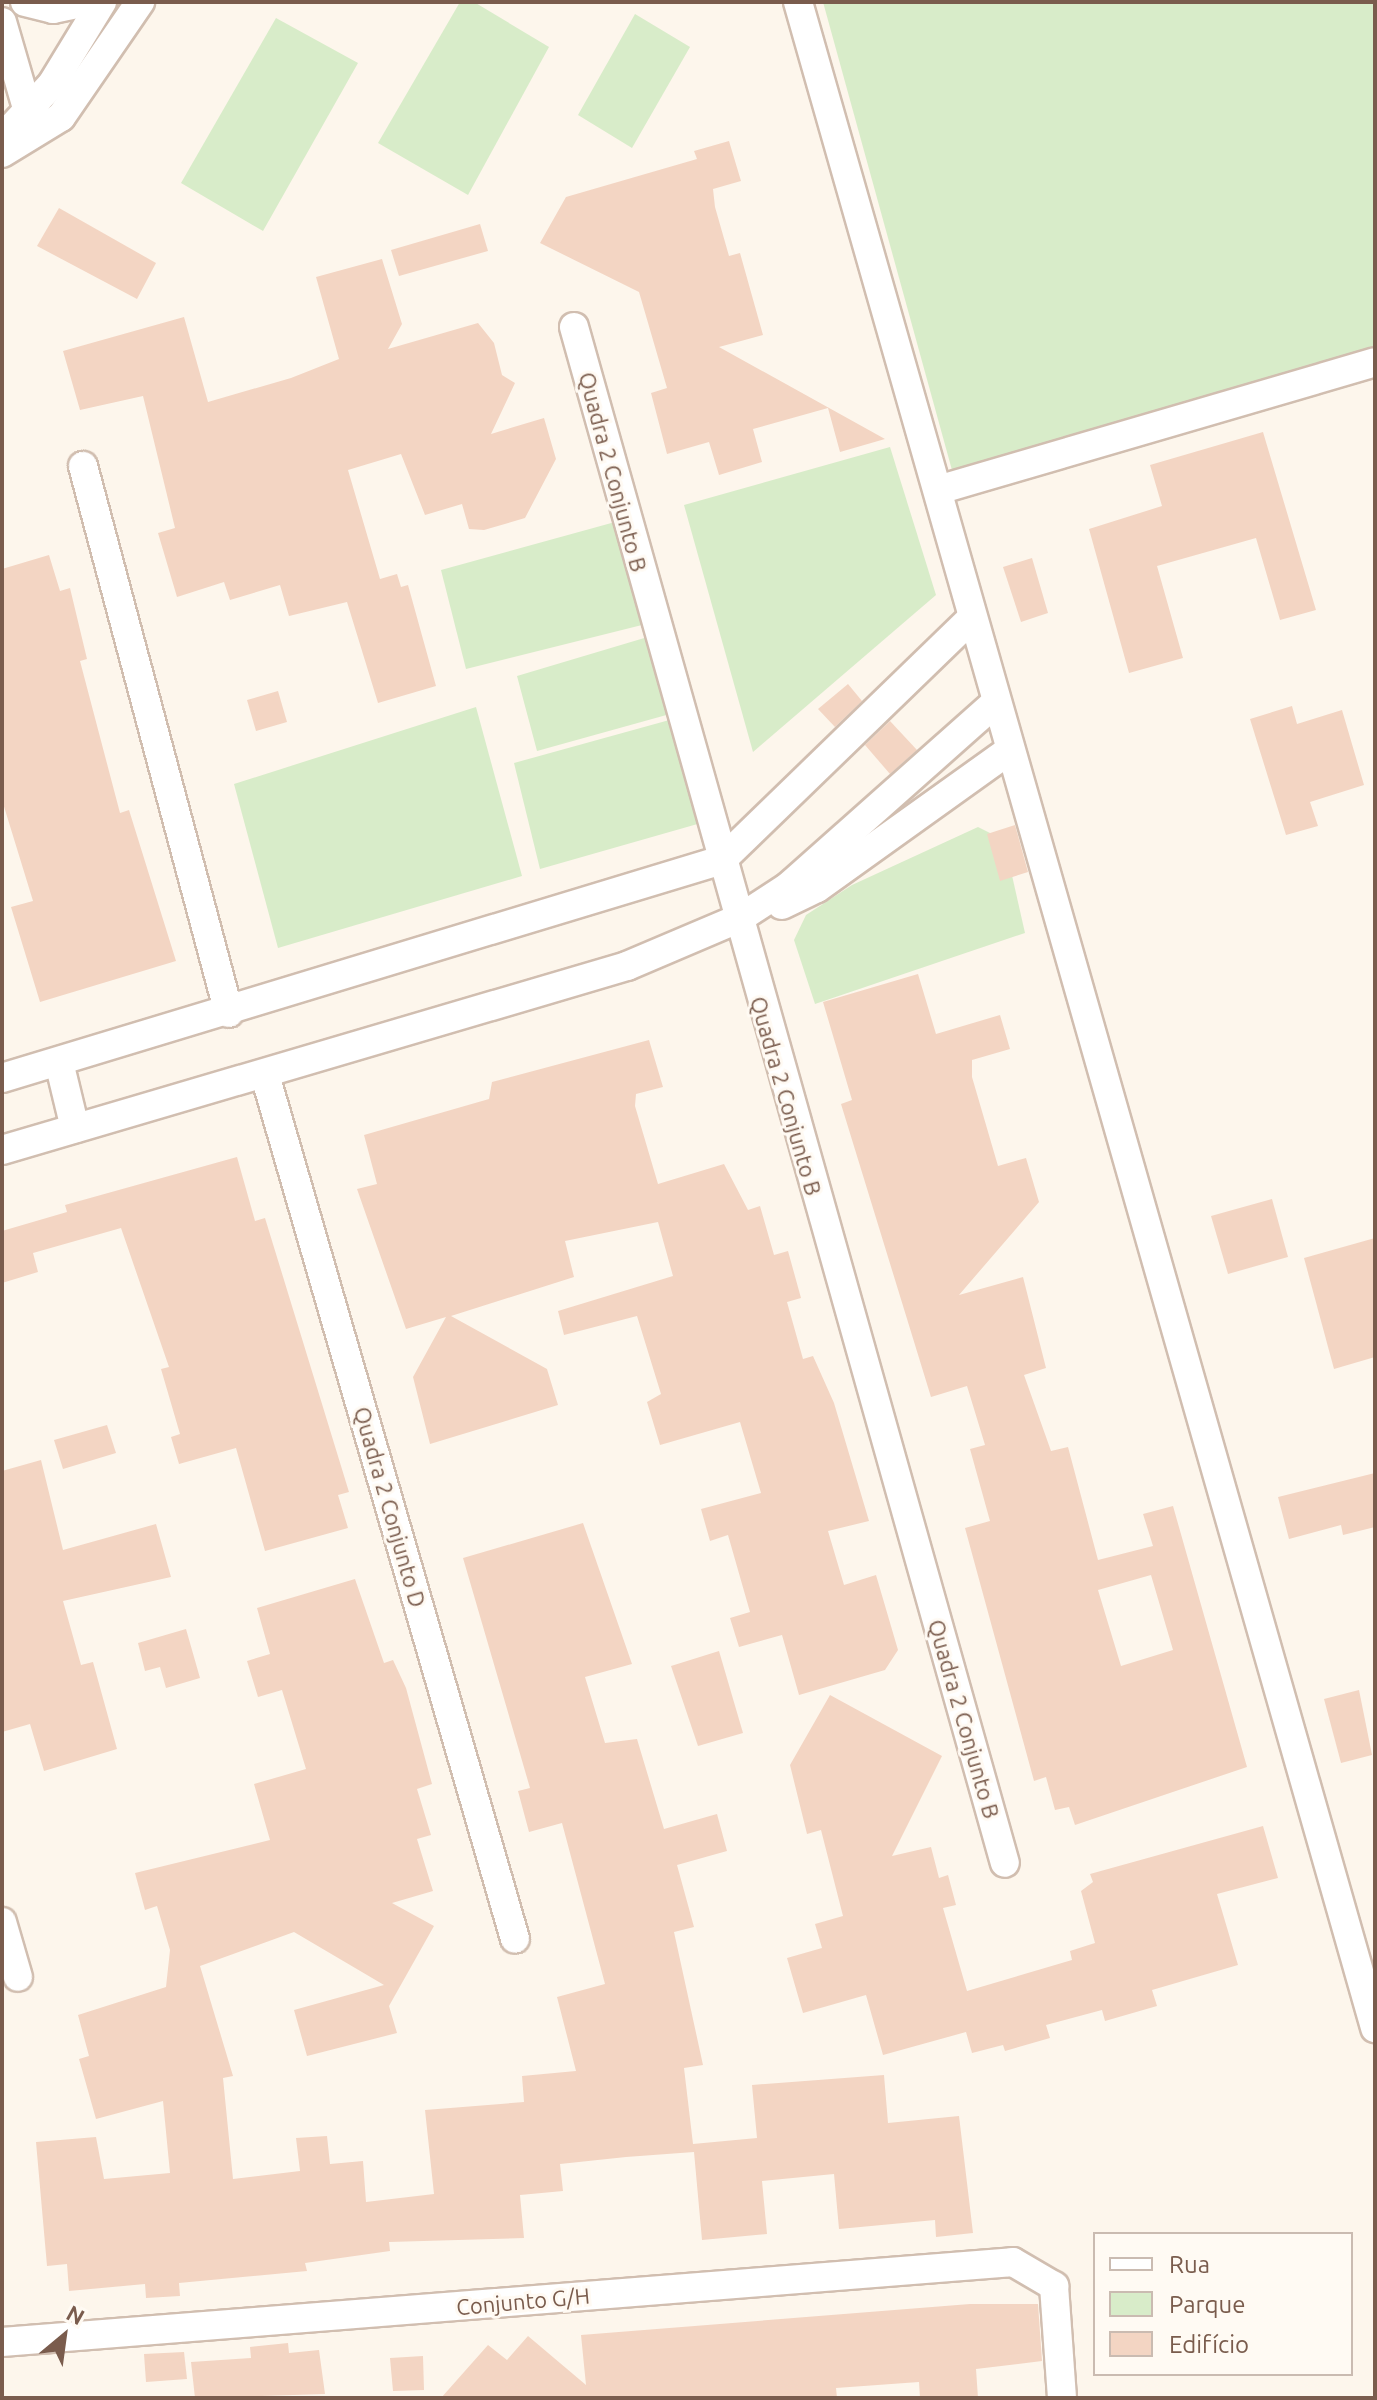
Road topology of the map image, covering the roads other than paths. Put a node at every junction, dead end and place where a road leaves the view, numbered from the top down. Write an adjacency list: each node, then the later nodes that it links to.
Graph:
1 (25, 2): 2 (street)
2 (87, 2)
3 (102, 2): 8 (street)
4 (140, 2): 8 (street)
5 (798, 2): 12 (street)
6 (2, 22): 8 (street)
7 (2, 85): 8 (street)
8 (16, 135)
9 (574, 327): 16 (street, Quadra 2 Conjunto B)
10 (1375, 362): 12 (street)
11 (83, 466): 18 (street)
12 (938, 490): 13 (street)
13 (972, 618): 14 (street); 16 (street)
14 (994, 704): 15 (street); 17 (street)
15 (1010, 750): 17 (street); 28 (street)
16 (722, 860): 17 (street, Quadra 2 Conjunto B); 18 (street)
17 (740, 921): 20 (street); 24 (street, Quadra 2 Conjunto B)
18 (229, 1013): 19 (street)
19 (59, 1062): 21 (street); 22 (street)
20 (265, 1075): 22 (street); 26 (street, Quadra 2 Conjunto D)
21 (2, 1078)
22 (75, 1128): 23 (street)
23 (2, 1150)
24 (1005, 1863)
25 (2, 1922): 27 (street)
26 (515, 1939)
27 (18, 1977)
28 (1375, 2028)
29 (2, 2342): 30 (street, Conjunto G/H)
30 (1062, 2398)

